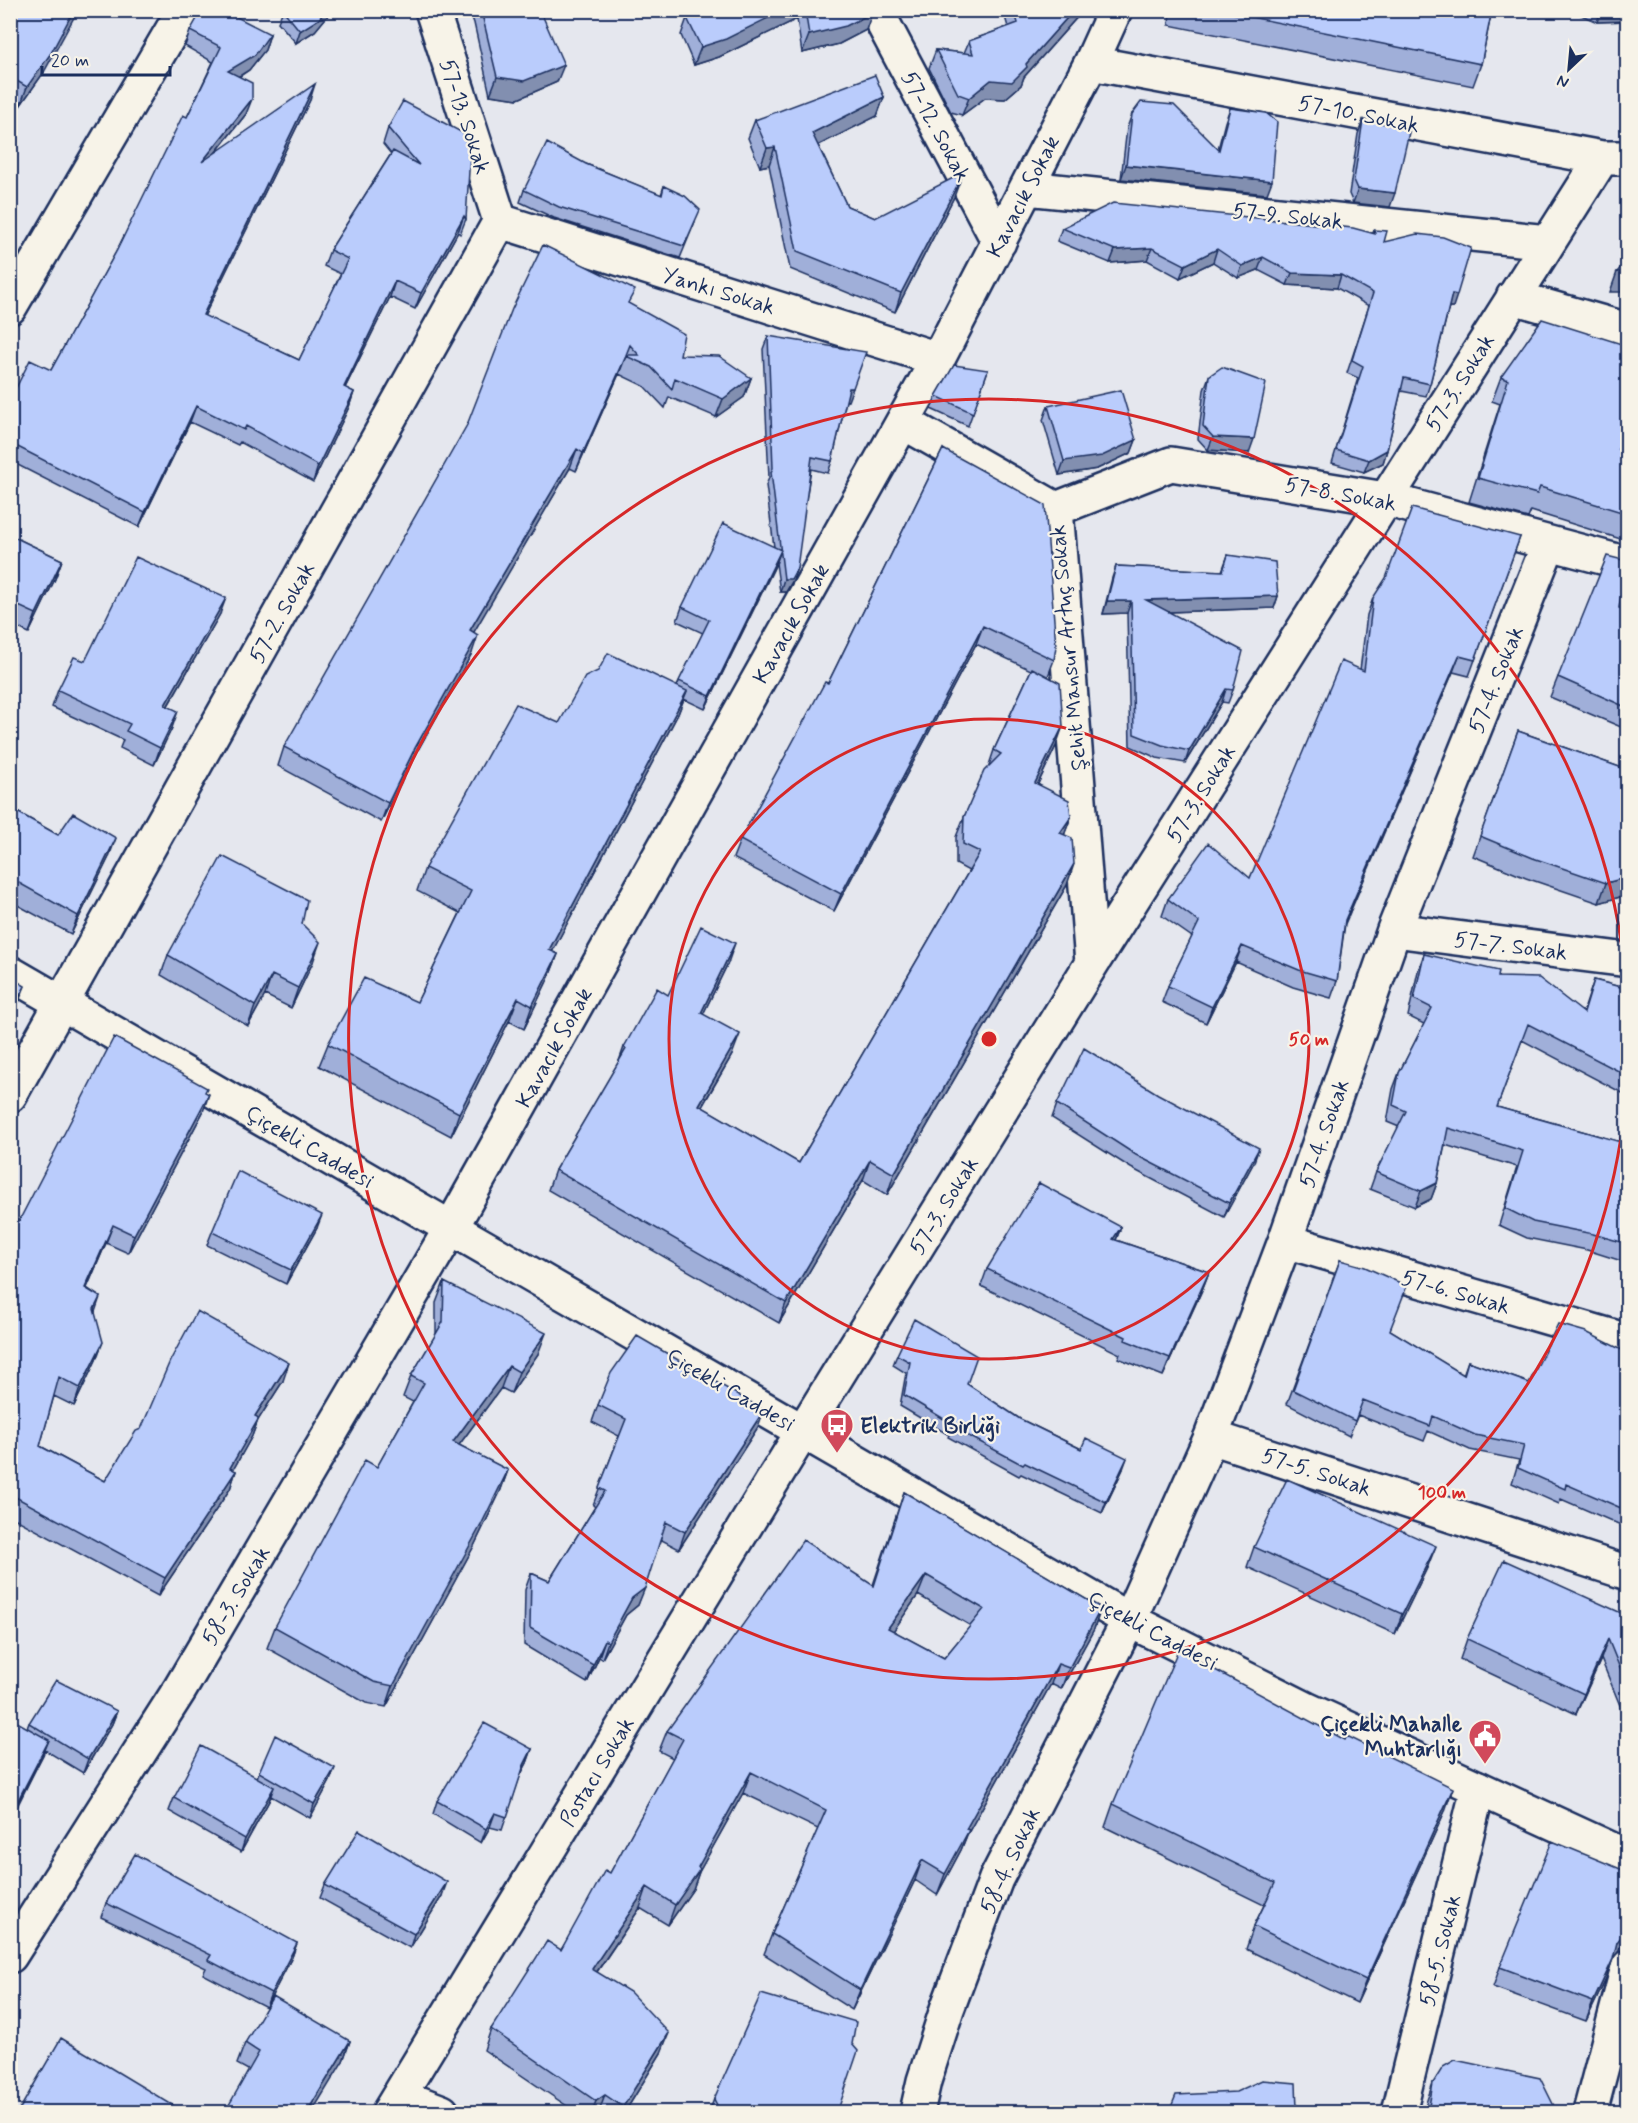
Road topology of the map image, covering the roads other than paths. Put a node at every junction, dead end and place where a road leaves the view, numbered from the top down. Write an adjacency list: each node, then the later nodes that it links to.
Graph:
1 (184, 10): 12 (street)
2 (432, 10): 8 (street, 57-13. Sokak)
3 (876, 10): 9 (street, 57-12. Sokak)
4 (1116, 10): 5 (street, Kavacık Sokak)
5 (1092, 63): 6 (street, 57-10. Sokak); 7 (street, Kavacık Sokak)
6 (1615, 158): 10 (street, 57-3. Sokak)
7 (1027, 188): 9 (street, Kavacık Sokak); 10 (street, 57-9. Sokak)
8 (500, 221): 14 (street, Yankı Sokak); 24 (street, 57-2. Sokak)
9 (999, 242): 14 (street, Kavacık Sokak)
10 (1548, 242): 11 (street, 57-3. Sokak)
11 (1513, 297): 13 (street); 16 (street, 57-3. Sokak)
12 (10, 307)
13 (1628, 330)
14 (938, 359): 15 (street, Kavacık Sokak)
15 (903, 422): 17 (street, Şehit Mansur Artuç Sokak); 26 (street, Kavacık Sokak)
16 (1385, 499): 17 (street, 57-8. Sokak); 18 (street, 57-8. Sokak); 22 (street, 57-3. Sokak)
17 (1056, 509): 22 (street, Şehit Mansur Artuç Sokak)
18 (1549, 543): 19 (street, 57-8. Sokak); 20 (street, 57-4. Sokak)
19 (1628, 564)
20 (1394, 930): 21 (street, 57-7. Sokak); 27 (street, 57-4. Sokak)
21 (1628, 960)
22 (1092, 963): 29 (street, 57-3. Sokak)
23 (10, 973): 24 (street, Çiçekli Caddesi)
24 (62, 1003): 25 (street, 57-2. Sokak); 26 (street, Çiçekli Caddesi)
25 (10, 1095)
26 (451, 1228): 29 (street, Çiçekli Caddesi); 35 (street, 58-3. Sokak)
27 (1285, 1241): 28 (street, 57-6. Sokak); 30 (street, 57-4. Sokak)
28 (1628, 1341)
29 (803, 1431): 32 (street, Çiçekli Caddesi); 37 (street, Postacı Sokak)
30 (1211, 1437): 31 (street, 57-5. Sokak); 32 (street, 57-4. Sokak)
31 (1628, 1573)
32 (1129, 1620): 33 (street, Çiçekli Caddesi); 39 (street, 58-4. Sokak)
33 (1478, 1788): 34 (street, Çiçekli Caddesi); 40 (street, 58-5. Sokak)
34 (1628, 1857)
35 (10, 1956)
36 (1628, 1967): 41 (street)
37 (395, 2104): 38 (street)
38 (442, 2112)
39 (917, 2112)
40 (1400, 2112)
41 (1590, 2112)

